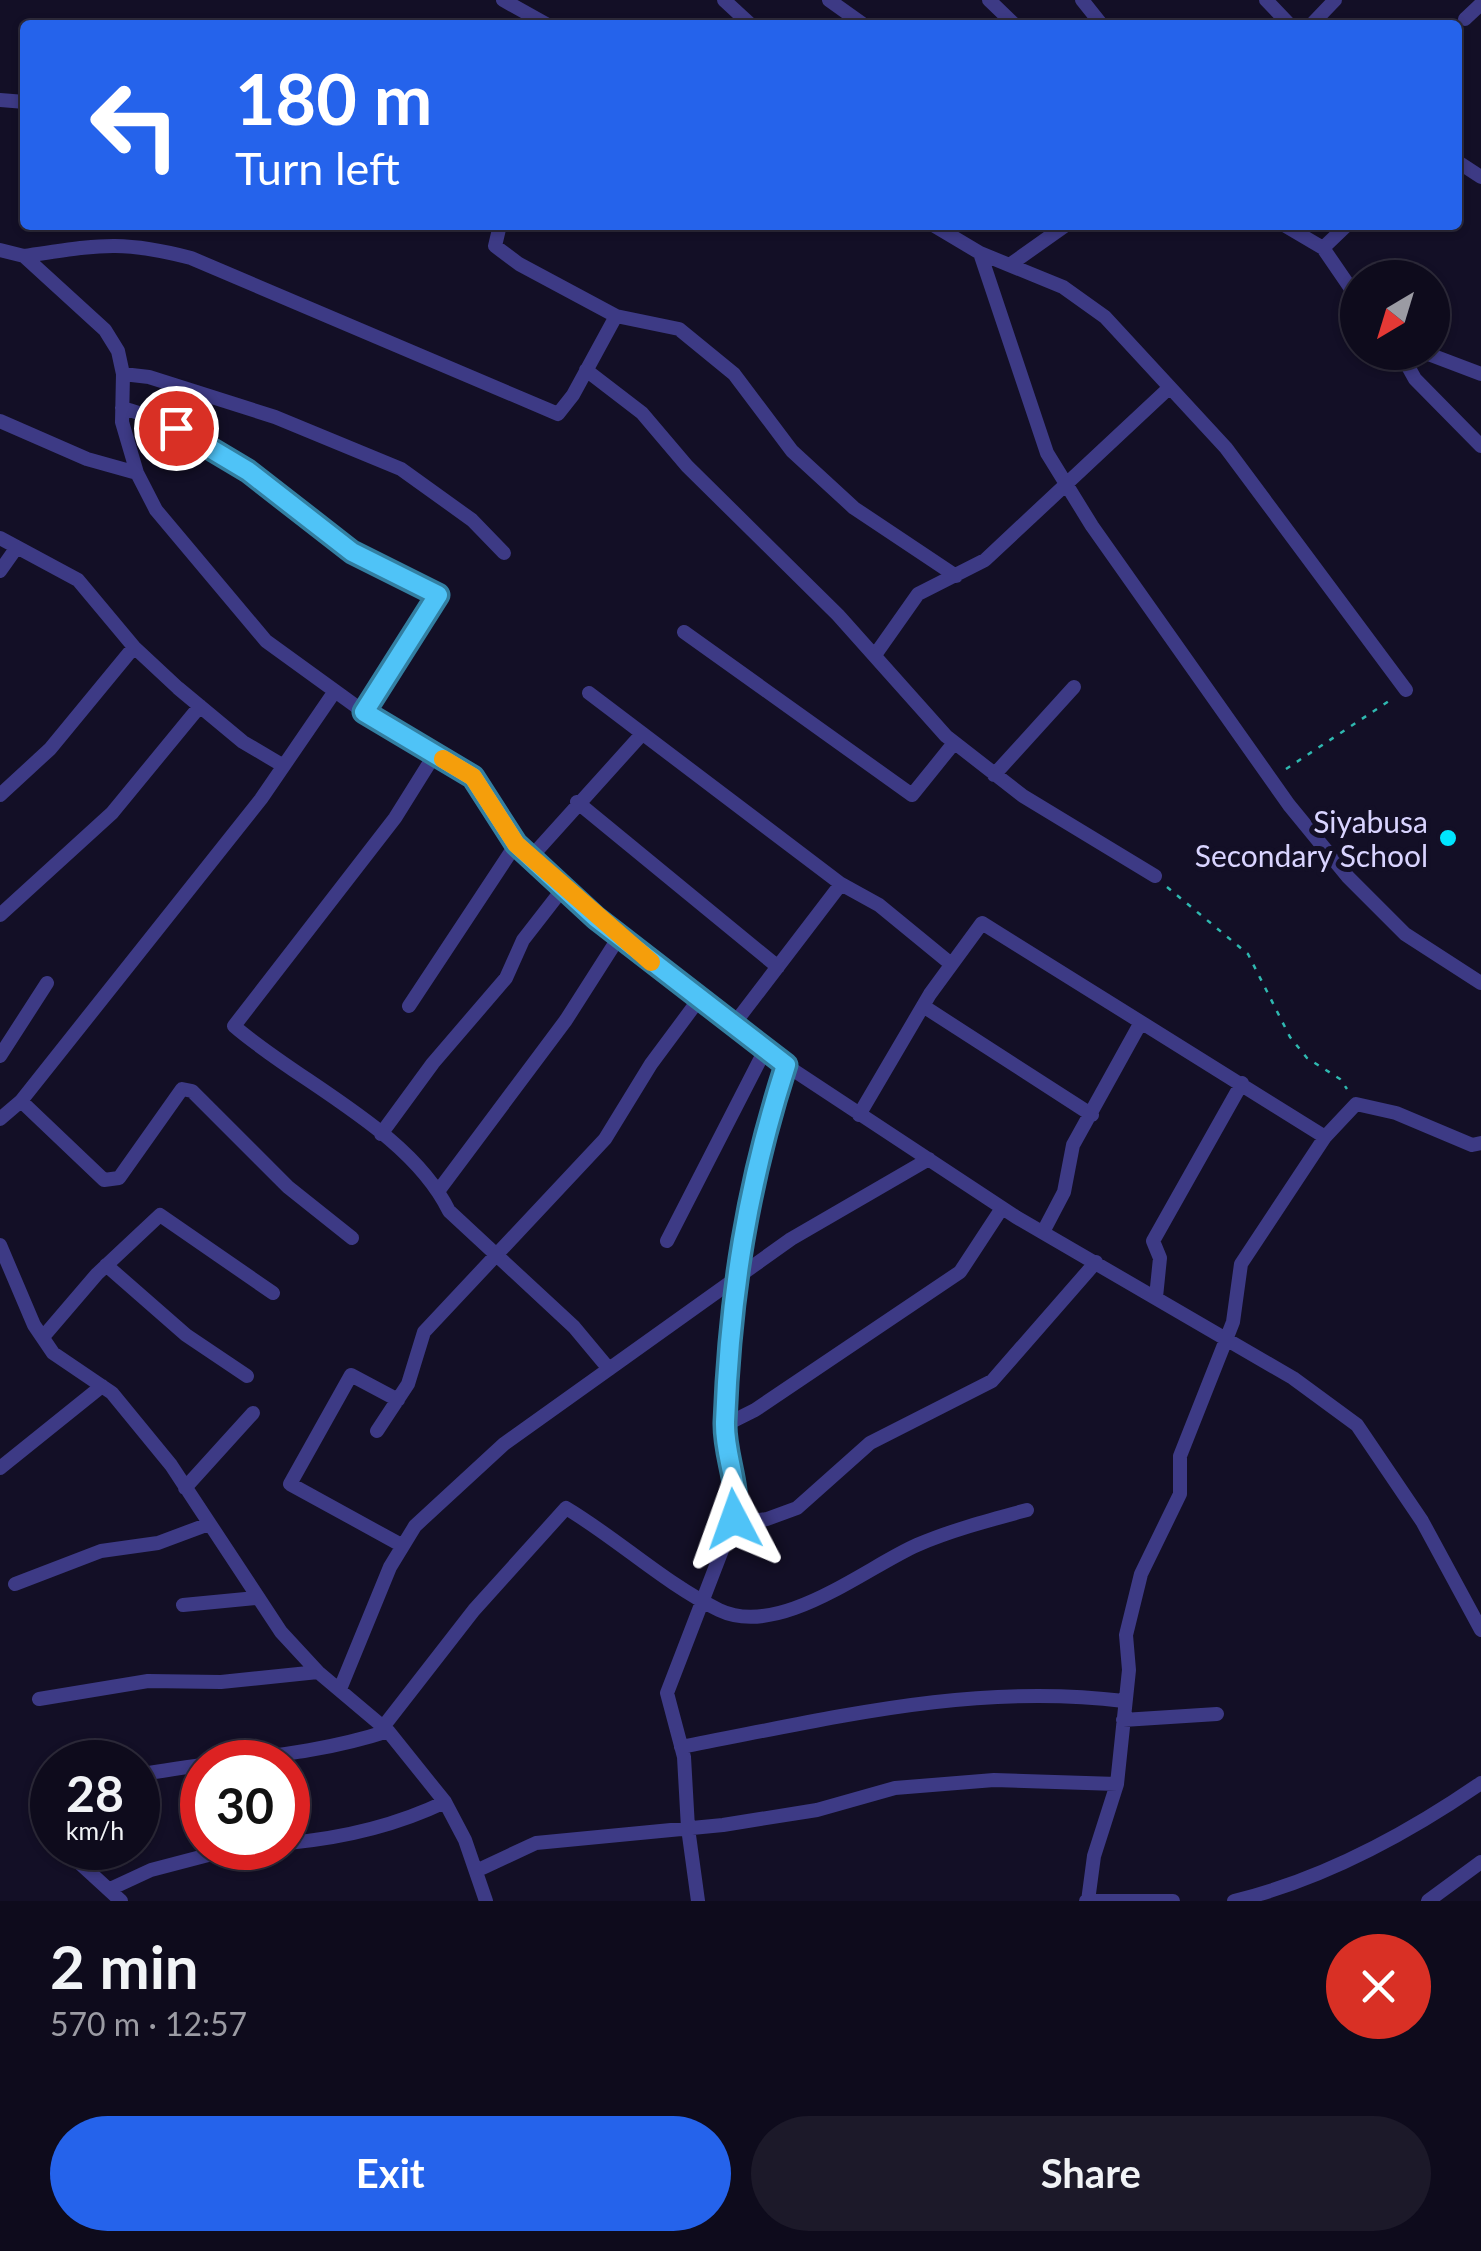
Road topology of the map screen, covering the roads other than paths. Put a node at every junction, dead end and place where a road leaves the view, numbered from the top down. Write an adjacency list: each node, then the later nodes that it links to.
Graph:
1 (503, 0): 9 (street)
2 (724, 0): 10 (street)
3 (829, 0): 11 (street)
4 (988, 0): 12 (street)
5 (1082, 0): 13 (street)
6 (1266, 0): 14 (street)
7 (1335, 0): 15 (street)
8 (1481, 4): 16 (street)
9 (539, 20)
10 (746, 20)
11 (857, 20)
12 (1010, 20)
13 (1098, 20)
14 (1285, 20)
15 (1317, 20)
16 (1466, 20)
17 (499, 230): 28 (street)
18 (941, 230): 24 (street)
19 (1059, 230): 26 (street)
20 (1292, 230): 22 (street)
21 (1341, 230): 22 (street)
22 (1323, 248): 27 (street)
23 (0, 250): 25 (street)
24 (980, 253): 26 (street); 40 (street)
25 (24, 256): 31 (street); 34 (street)
26 (1011, 264): 35 (street)
27 (1340, 273)
28 (616, 316): 31 (street); 45 (street)
29 (1481, 356): 33 (street)
30 (1450, 363): 33 (street)
31 (586, 370): 48 (street)
32 (1410, 370): 38 (street)
33 (1477, 373)
34 (123, 374): 36 (street); 43 (street)
35 (1170, 388): 40 (street); 50 (street)
36 (122, 408): 39 (street); 54 (street)
37 (0, 421): 39 (street)
38 (1481, 446)
39 (137, 473): 51 (street)
40 (1066, 484): 45 (street); 72 (street)
41 (0, 538): 42 (street)
42 (18, 547): 44 (street); 47 (street)
43 (504, 553)
44 (0, 571)
45 (956, 576): 48 (street)
46 (684, 632): 56 (street)
47 (134, 646): 53 (street); 60 (street)
48 (875, 655): 56 (street)
49 (1074, 688): 59 (street)
50 (1406, 690)
51 (335, 691): 54 (street); 58 (street)
52 (589, 693): 55 (street)
53 (200, 706): 58 (street); 67 (street)
54 (364, 712): 57 (street)
55 (642, 734): 61 (street); 65 (street)
56 (954, 743): 59 (street)
57 (434, 754): 62 (street); 86 (street)
58 (282, 765): 82 (street)
59 (994, 776): 64 (street)
60 (0, 795)
61 (577, 802): 63 (street); 70 (street)
62 (516, 844): 63 (street); 74 (street)
63 (532, 856): 66 (street)
64 (1155, 876)
65 (842, 884): 69 (street); 70 (street)
66 (565, 886): 68 (street); 86 (street)
67 (0, 915)
68 (619, 936): 73 (street); 90 (street)
69 (952, 964): 75 (street); 77 (street)
70 (778, 967): 76 (street)
71 (47, 983): 79 (street)
72 (1481, 983)
73 (700, 998): 76 (street); 96 (street)
74 (409, 1006)
75 (923, 1006): 83 (street); 84 (street)
76 (734, 1024): 78 (street)
77 (1140, 1024): 81 (street); 84 (street)
78 (765, 1050): 80 (street); 94 (street)
79 (0, 1056)
80 (786, 1065): 83 (street); 99 (street)
81 (1242, 1083): 87 (street); 101 (street)
82 (21, 1101): 85 (street); 93 (street)
83 (859, 1115): 89 (street)
84 (1092, 1115): 92 (street)
85 (0, 1119)
86 (382, 1134): 90 (street)
87 (1326, 1137): 88 (street); 103 (street)
88 (1481, 1143)
89 (929, 1159): 91 (street); 99 (street)
90 (439, 1190): 96 (street)
91 (1002, 1208): 92 (street); 109 (street)
92 (1043, 1232): 97 (street)
93 (352, 1238)
94 (666, 1241)
95 (0, 1244): 102 (street)
96 (497, 1257): 104 (street); 107 (street)
97 (1096, 1262): 101 (street); 115 (street)
98 (106, 1265): 100 (street); 102 (street); 105 (street)
99 (735, 1280): 104 (street); 109 (street)
100 (273, 1293)
101 (1156, 1297): 103 (street)
102 (43, 1338): 106 (street)
103 (1226, 1339): 121 (street); 125 (street)
104 (609, 1369): 116 (street)
105 (246, 1376)
106 (102, 1386): 111 (street); 112 (street)
107 (398, 1400): 110 (street); 116 (street)
108 (253, 1413): 112 (street)
109 (725, 1425): 115 (street)
110 (377, 1430)
111 (0, 1468)
112 (185, 1488): 114 (street)
113 (1027, 1510): 119 (street)
114 (208, 1524): 117 (street); 118 (street)
115 (732, 1524): 119 (street)
116 (403, 1546): 123 (street)
117 (15, 1584)
118 (256, 1598): 120 (street); 122 (street)
119 (701, 1598): 128 (street); 129 (street)
120 (184, 1605)
121 (1481, 1630)
122 (318, 1672): 123 (street); 124 (street)
123 (340, 1689): 128 (street)
124 (39, 1699)
125 (1124, 1701): 127 (street); 129 (street)
126 (1217, 1714): 127 (street)
127 (1123, 1720): 131 (street)
128 (386, 1729): 130 (street); 133 (street)
129 (681, 1747): 134 (street)
130 (160, 1771)
131 (1117, 1784): 134 (street); 143 (street)
132 (1481, 1784): 146 (street)
133 (445, 1802): 135 (street); 139 (street)
134 (688, 1828): 139 (street); 142 (street)
135 (310, 1840)
136 (180, 1862): 140 (street)
137 (1481, 1862): 147 (street)
138 (88, 1870): 140 (street)
139 (476, 1870): 141 (street)
140 (116, 1895)
141 (483, 1900)
142 (698, 1901)
143 (1087, 1901): 144 (street)
144 (1137, 1901): 145 (street)
145 (1173, 1901)
146 (1234, 1901)
147 (1428, 1901)

